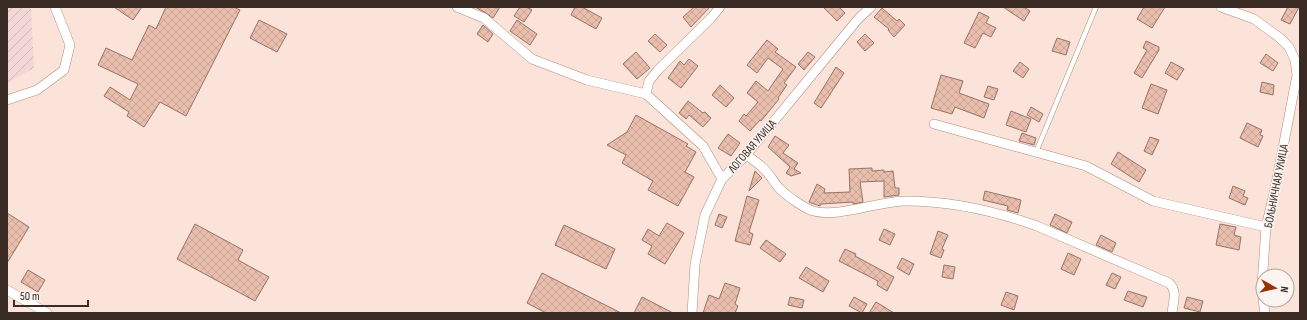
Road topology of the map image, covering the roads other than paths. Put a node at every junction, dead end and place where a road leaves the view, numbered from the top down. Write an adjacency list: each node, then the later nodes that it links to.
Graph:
1 (55, 7): 9 (street)
2 (457, 7): 8 (street)
3 (720, 7): 8 (street)
4 (871, 7): 12 (street, ЛОГОВАЯ УЛИЦА)
5 (1096, 7): 11 (lane)
6 (1220, 7): 7 (street)
7 (1299, 73): 14 (street, БОЛЬНИЧНАЯ УЛИЦА)
8 (646, 94): 13 (street)
9 (7, 100)
10 (934, 124): 11 (street)
11 (1036, 152): 14 (street)
12 (746, 155): 13 (street, ЛОГОВАЯ УЛИЦА); 19 (street)
13 (722, 179): 18 (street, ЛОГОВАЯ УЛИЦА)
14 (1266, 227): 15 (street, БОЛЬНИЧНАЯ УЛИЦА)
15 (1263, 268)
16 (7, 290): 17 (street)
17 (47, 313)
18 (692, 313)
19 (1172, 313)

